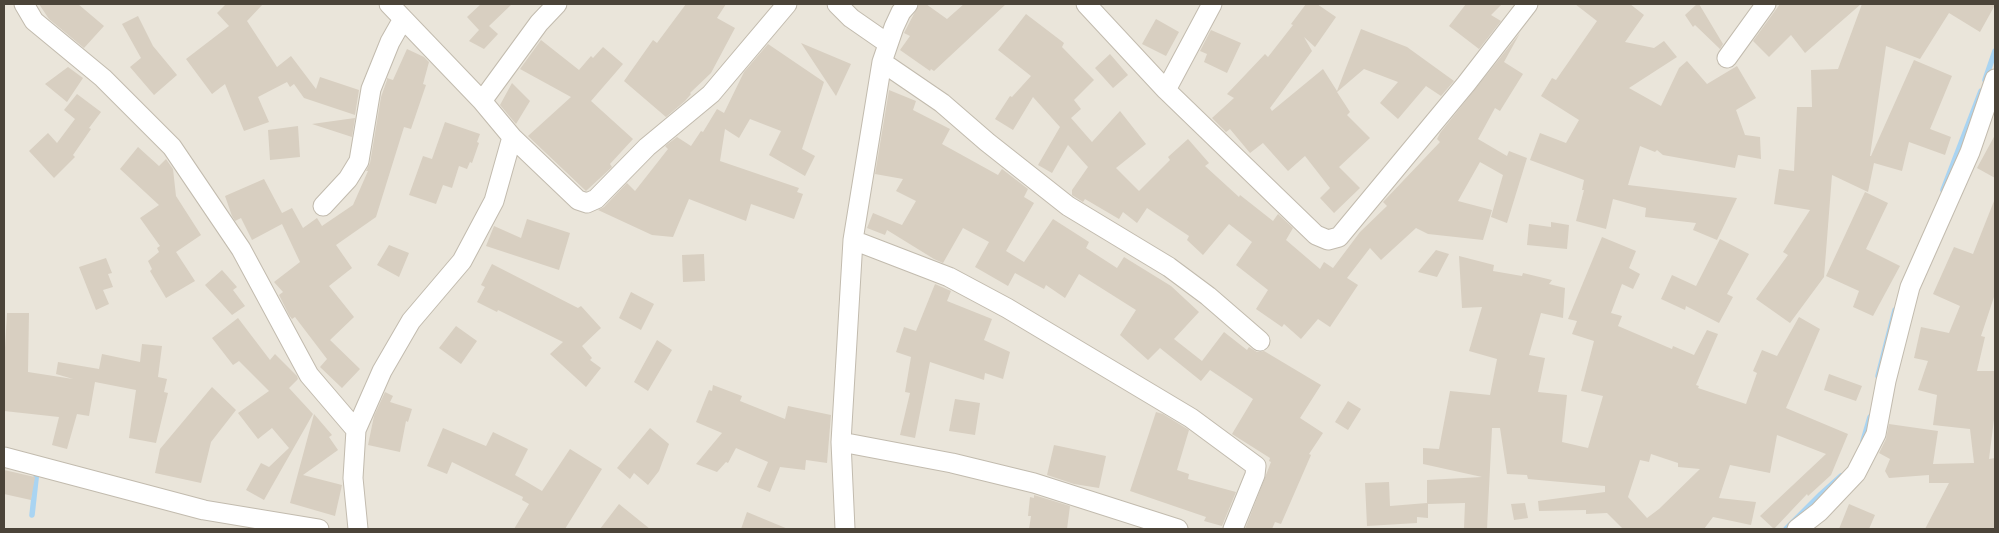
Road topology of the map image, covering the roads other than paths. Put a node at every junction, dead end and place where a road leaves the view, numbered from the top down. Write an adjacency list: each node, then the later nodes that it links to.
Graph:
1 (24, 4): 22 (street)
2 (389, 4): 11 (street)
3 (558, 4): 17 (street)
4 (787, 4): 18 (street)
5 (836, 4): 12 (street)
6 (908, 4): 12 (street)
7 (1086, 4): 16 (street)
8 (1212, 4): 16 (street)
9 (1528, 4): 16 (street)
10 (1766, 4): 13 (street)
11 (403, 19): 17 (street); 19 (street)
12 (888, 43): 14 (street)
13 (1727, 58)
14 (882, 62): 20 (street); 21 (street)
15 (1995, 79): 30 (street)
16 (1166, 90)
17 (482, 102): 18 (street)
18 (512, 137): 22 (street)
19 (323, 206)
20 (853, 240): 23 (street); 29 (street)
21 (1260, 341)
22 (356, 430): 26 (street)
23 (841, 442): 27 (street); 28 (street)
24 (4, 457): 25 (street)
25 (319, 529)
26 (358, 529)
27 (845, 529)
28 (1178, 529)
29 (1233, 529)
30 (1797, 529)

